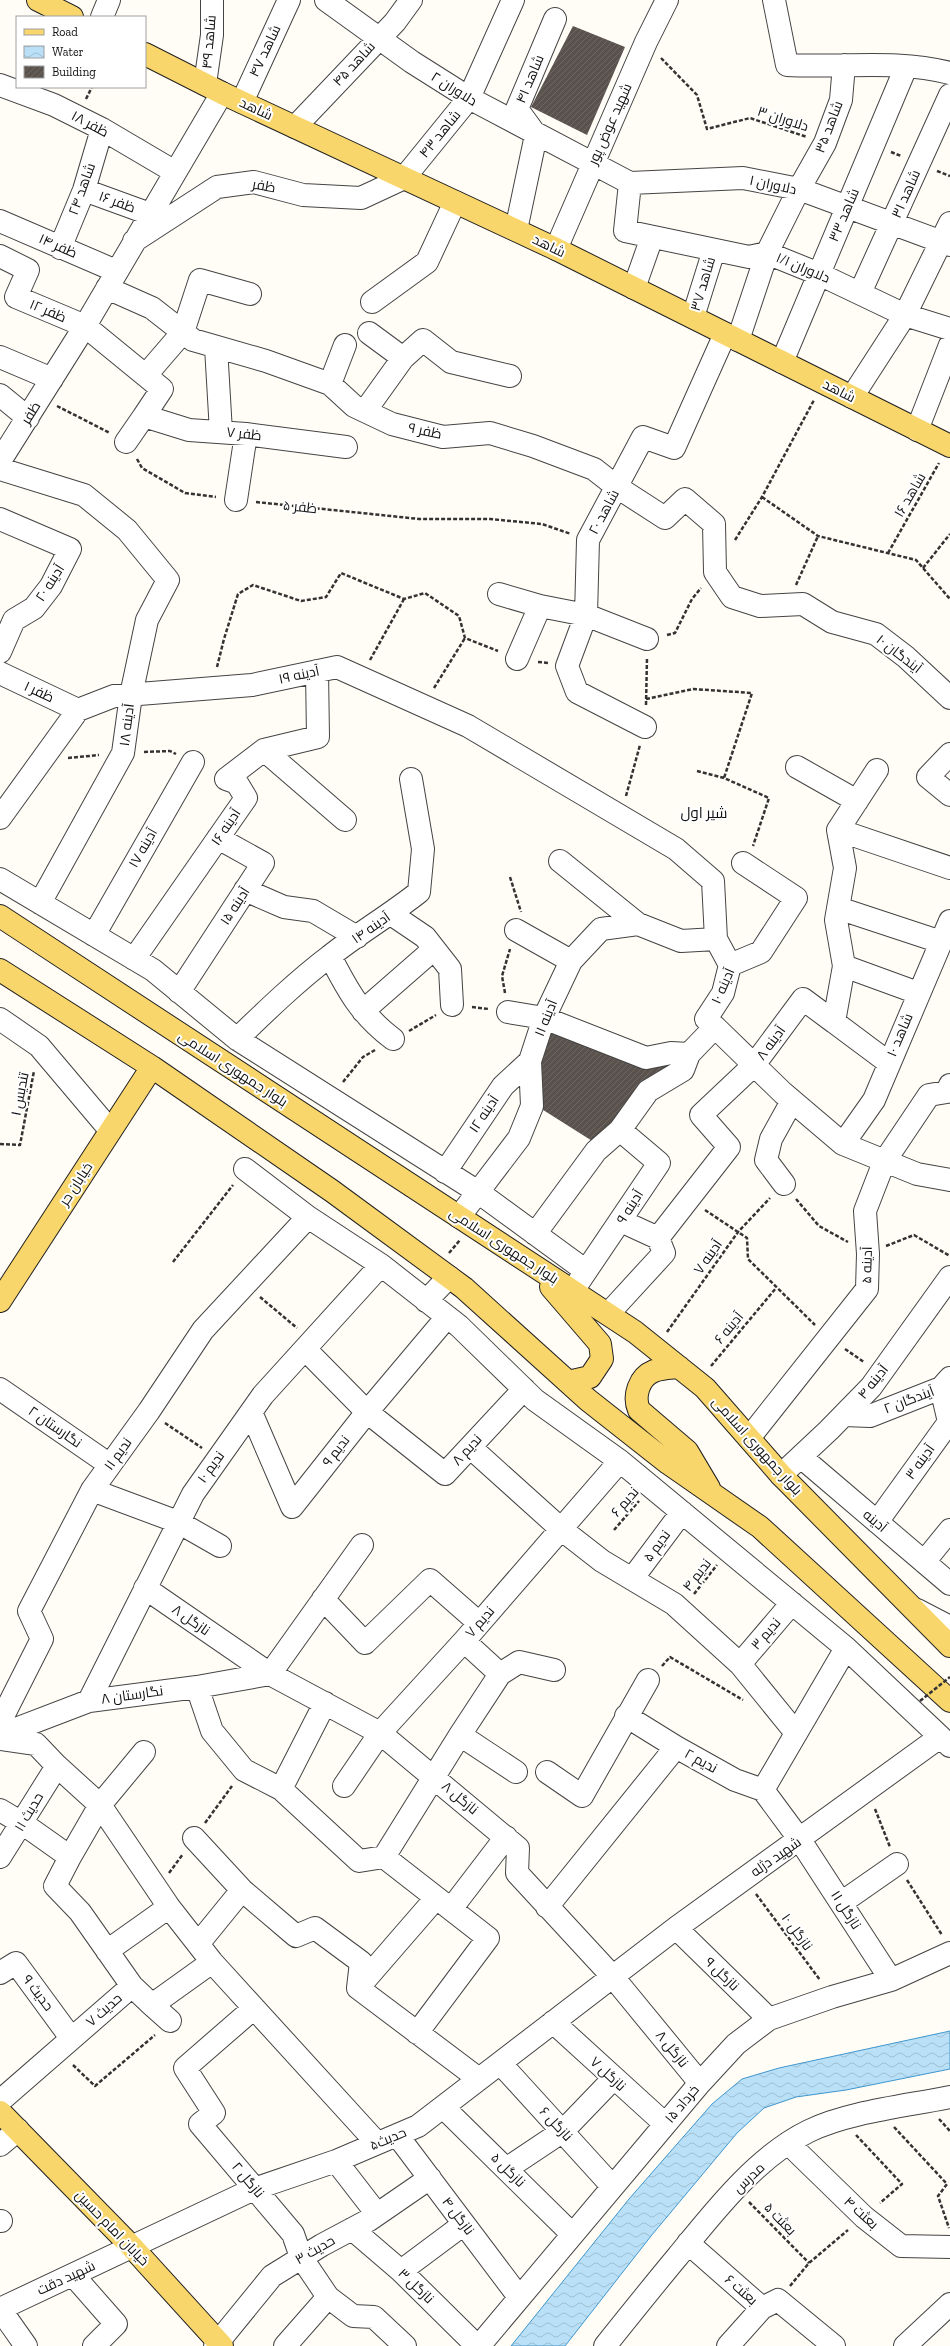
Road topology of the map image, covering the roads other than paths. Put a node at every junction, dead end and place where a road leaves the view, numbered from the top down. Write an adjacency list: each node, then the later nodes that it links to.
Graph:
1 (38, 0): 10 (main road)
2 (109, 0): 11 (street)
3 (212, 0): 19 (street, شاهد ۴۹)
4 (289, 0): 19 (street, شاهد ۴۷)
5 (326, 0): 13 (street, دلاوران ۲)
6 (411, 0): 13 (street, شاهد ۴۵)
7 (513, 0): 21 (street, شاهد ۴۳)
8 (667, 0): 25 (street, شهید عوض پور)
9 (774, 0): 15 (street)
10 (70, 16)
11 (102, 16)
12 (555, 19): 24 (street, شاهد ۴۱)
13 (379, 38): 21 (street, دلاوران ۲); 22 (street, شاهد ۴۵)
14 (146, 54): 19 (main road, شاهد)
15 (844, 65): 16 (street); 29 (street, شاهد ۳۵)
16 (906, 67): 17 (street); 32 (street, شاهد ۳۳)
17 (950, 73)
18 (0, 85): 23 (street, ظفر ۱۸)
19 (223, 93): 22 (main road, شاهد); 26 (street, ظفر)
20 (950, 95): 34 (street, شاهد ۳۱)
21 (469, 98): 24 (street, دلاوران ۲); 27 (street, شاهد ۴۳)
22 (295, 127): 27 (main road, شاهد)
23 (102, 129): 26 (street, ظفر ۱۸); 30 (street, شاهد ۲۴)
24 (536, 135): 25 (street, دلاوران ۲); 36 (street)
25 (592, 163): 28 (street, دلاوران ۱); 41 (street, شهید عوض پور)
26 (175, 172): 33 (street, ظفر)
27 (404, 178): 31 (main road, شاهد); 39 (street, ظفر)
28 (630, 183): 29 (street, دلاوران ۱); 37 (street, دلاوران ۱/۱)
29 (798, 189): 32 (street, دلاوران ۱); 43 (street, شاهد ۳۵)
30 (84, 190): 33 (street, ظفر ۱۶); 40 (street, شاهد ۲۴)
31 (455, 202): 36 (main road, شاهد); 51 (street)
32 (848, 207): 34 (street, دلاوران ۱); 46 (street, شاهد ۳۳)
33 (150, 214): 39 (street, ظفر)
34 (892, 224): 38 (street, دلاوران ۱); 49 (street, شاهد ۳۱)
35 (1, 225): 40 (street, ظفر ۱۴)
36 (516, 230): 41 (main road, شاهد)
37 (652, 237): 42 (street, دلاوران ۱/۱); 48 (street)
38 (947, 237): 52 (street)
39 (134, 241): 47 (street, ظفر)
40 (51, 243): 45 (street, ظفر ۱۲); 47 (street, ظفر ۱۴)
41 (556, 249): 48 (main road, شاهد)
42 (714, 250): 43 (street, دلاوران ۱/۱); 53 (street, شاهد ۳۷)
43 (767, 253): 46 (street, دلاوران ۱/۱); 58 (street, شاهد ۳۵)
44 (0, 256): 45 (street)
45 (28, 270): 54 (street, ظفر ۱۲)
46 (819, 274): 49 (street, دلاوران ۱/۱); 64 (street, شاهد ۳۳)
47 (112, 280): 54 (street, ظفر); 56 (street, ظفر ۹)
48 (634, 288): 53 (main road, شاهد)
49 (860, 293): 52 (street, دلاوران ۱/۱)
50 (250, 294): 56 (street)
51 (372, 302)
52 (905, 315): 55 (street, دلاوران ۱/۱); 70 (street)
53 (693, 317): 58 (main road, شاهد)
54 (85, 326): 65 (street); 67 (street, ظفر)
55 (950, 329)
56 (183, 332): 61 (street, ظفر ۹); 65 (street)
57 (368, 333): 63 (street)
58 (731, 337): 64 (main road, شاهد); 82 (street, شاهد ۲۰)
59 (345, 345): 68 (street)
60 (950, 345): 74 (street)
61 (216, 347): 68 (street, ظفر ۹); 75 (street)
62 (0, 356): 67 (street)
63 (403, 358): 66 (street); 71 (street)
64 (782, 362): 70 (main road, شاهد)
65 (146, 375): 72 (street)
66 (510, 376)
67 (52, 379): 73 (street, ظفر)
68 (330, 384): 71 (street, ظفر ۹)
69 (0, 395): 73 (street)
70 (852, 397): 74 (main road, شاهد)
71 (365, 411): 82 (street, ظفر ۹)
72 (144, 416): 75 (street, ظفر ۷); 77 (street)
73 (28, 418): 80 (street, ظفر)
74 (917, 430): 78 (main road, شاهد)
75 (221, 432): 76 (street, ظفر ۷)
76 (246, 434): 79 (street, ظفر ۷); 83 (street)
77 (126, 442)
78 (950, 446)
79 (346, 447)
80 (0, 461)
81 (0, 469): 94 (street, آدینه ۱۸)
82 (616, 487): 85 (street, ظفر ۹); 88 (street, شاهد ۲۰)
83 (236, 500)
84 (0, 519): 90 (street, آدینه ۲۰)
85 (715, 572): 95 (street, آیندگان ۱۰)
86 (499, 594): 87 (street)
87 (540, 606): 88 (street); 91 (street)
88 (586, 615): 89 (street); 97 (street, شاهد ۲۰)
89 (647, 639)
90 (0, 652)
91 (517, 659)
92 (318, 671): 94 (street, آدینه ۱۹); 98 (street, آدینه ۱۶); 124 (street, آدینه ۱۹)
93 (0, 674): 96 (street, ظفر ۱)
94 (131, 695): 96 (street, آدینه ۱۹); 115 (street, آدینه ۱۸)
95 (950, 698)
96 (78, 710): 106 (street)
97 (645, 727)
98 (264, 750): 107 (street); 109 (street, آدینه ۱۶)
99 (950, 754): 104 (street)
100 (192, 762): 122 (street, آدینه ۱۷)
101 (797, 766): 105 (street)
102 (877, 770): 105 (street)
103 (411, 779): 117 (street, آدینه ۱۴)
104 (950, 795)
105 (857, 801): 108 (street)
106 (0, 818)
107 (345, 820)
108 (838, 830): 112 (street); 116 (street)
109 (218, 838): 114 (street, آدینه ۱۵); 128 (street, آدینه ۱۶)
110 (560, 862): 120 (street)
111 (743, 863): 130 (street, آدینه ۱۰)
112 (950, 868)
113 (0, 879): 115 (street)
114 (245, 890): 123 (street); 133 (street, آدینه ۱۵)
115 (40, 903): 122 (street)
116 (838, 908): 126 (street); 131 (street)
117 (391, 914): 123 (street, آدینه ۱۴); 125 (street)
118 (0, 916): 162 (main road, بلوار جمهوری اسلامی)
119 (950, 921): 126 (street, شاهد ۱۰)
120 (638, 924): 124 (street, آدینه ۱۱); 129 (street, آدینه ۱۱)
121 (516, 930): 129 (street)
122 (94, 935): 128 (street)
123 (357, 937): 127 (street, آدینه ۱۴)
124 (716, 939): 130 (street)
125 (434, 949): 135 (street); 136 (street)
126 (942, 952): 134 (street, شاهد ۱۰)
127 (330, 956): 136 (street); 142 (street, آدینه ۱۴)
128 (134, 959): 133 (street)
129 (571, 961): 138 (street, آدینه ۱۱)
130 (730, 965): 141 (street, آدینه ۱۰)
131 (844, 966): 134 (street); 140 (street)
132 (0, 970): 148 (main road)
133 (179, 992): 142 (street)
134 (918, 993): 146 (street, شاهد ۱۰)
135 (452, 1005)
136 (363, 1011): 143 (street)
137 (508, 1012): 138 (street)
138 (544, 1018): 144 (street); 145 (street, آدینه ۱۱)
139 (0, 1019): 151 (street)
140 (834, 1022): 146 (street); 147 (street, آدینه ۸)
141 (715, 1027): 144 (street); 147 (street)
142 (237, 1039): 156 (street)
143 (393, 1040)
144 (689, 1054): 152 (street)
145 (530, 1061): 156 (street, آدینه ۱۲); 159 (street, آدینه ۱۱)
146 (889, 1063): 153 (street, شاهد ۱۰)
147 (754, 1065): 150 (street); 164 (street, آدینه ۸)
148 (152, 1067): 151 (main road, خیابان حر); 168 (main road)
149 (949, 1090): 154 (street, آدینه ۵)
150 (792, 1101): 153 (street); 158 (street)
151 (110, 1130): 171 (main road, خیابان حر)
152 (620, 1130): 161 (street, آدینه ۹); 163 (street)
153 (843, 1144): 154 (street)
154 (884, 1162): 157 (street); 184 (street, آدینه ۵)
155 (245, 1169): 160 (street)
156 (446, 1172): 159 (street)
157 (950, 1180)
158 (784, 1184)
159 (478, 1192): 162 (street, آدینه ۱۱); 163 (street)
160 (308, 1217): 166 (street); 188 (street, ندیم ۱۱)
161 (621, 1221): 164 (street); 167 (street, آدینه ۹)
162 (465, 1222): 165 (main road, بلوار جمهوری اسلامی)
163 (535, 1234): 167 (street)
164 (658, 1238): 173 (street)
165 (529, 1263): 170 (main road, بلوار جمهوری اسلامی); 177 (main road)
166 (381, 1265): 172 (street); 175 (street, ندیم ۱۰)
167 (586, 1271): 170 (street, آدینه ۹)
168 (442, 1273): 172 (street); 177 (main road)
169 (950, 1277): 183 (street, آدینه ۴)
170 (573, 1291): 173 (main road, بلوار جمهوری اسلامی)
171 (0, 1301)
172 (426, 1301): 174 (street)
173 (608, 1314): 176 (main road, بلوار جمهوری اسلامی)
174 (448, 1317): 180 (street); 182 (street, ندیم ۹)
175 (308, 1345): 181 (street, ندیم ۱۰); 182 (street)
176 (679, 1367): 184 (main road, بلوار جمهوری اسلامی); 191 (main road)
177 (568, 1382): 191 (main road)
178 (947, 1384): 183 (street, آیندگان ۲); 194 (street, آدینه ۳)
179 (0, 1389): 188 (street, نگارستان ۲)
180 (524, 1389): 185 (street, ندیم ۸); 187 (street)
181 (251, 1412): 182 (street, ندیم ۹); 193 (street, ندیم ۱۰)
182 (367, 1412): 185 (street, ندیم ۸)
183 (844, 1415): 186 (street, آدینه ۴)
184 (749, 1438): 189 (main road, بلوار جمهوری اسلامی)
185 (470, 1447): 195 (street)
186 (801, 1457): 189 (street, آدینه ۴); 194 (street, آدینه)
187 (620, 1461): 192 (street); 195 (street, ندیم ۷)
188 (110, 1465): 190 (street, ندیم ۱۱)
189 (781, 1475): 205 (main road, بلوار جمهوری اسلامی)
190 (92, 1490): 193 (street); 223 (street, ندیم ۱۱)
191 (713, 1494): 217 (main road)
192 (682, 1512): 200 (street, ندیم ۵); 204 (street)
193 (178, 1522): 198 (street); 202 (street, ندیم ۱۰)
194 (877, 1522): 199 (street, آدینه)
195 (561, 1530): 200 (street); 206 (street, ندیم ۷)
196 (950, 1530): 199 (street)
197 (362, 1545): 203 (street)
198 (220, 1546)
199 (924, 1562): 201 (street, آدینه)
200 (632, 1579): 211 (street)
201 (950, 1584)
202 (145, 1588): 213 (street, نازگل ۸); 218 (street, ندیم ۱۰)
203 (323, 1599): 206 (street); 213 (street)
204 (792, 1603): 210 (street); 211 (street, ندیم ۳)
205 (911, 1608): 207 (street); 209 (main road, بلوار جمهوری اسلامی)
206 (479, 1623): 208 (street, ندیم ۷)
207 (950, 1627)
208 (464, 1641): 214 (street); 224 (street, ندیم ۷)
209 (950, 1646)
210 (846, 1648): 225 (street); 229 (street)
211 (740, 1664): 225 (street)
212 (554, 1670): 214 (street)
213 (270, 1674): 216 (street, نگارستان ۸); 220 (street, نازگل ۸)
214 (500, 1674): 227 (street)
215 (648, 1680): 222 (street)
216 (197, 1687): 218 (street, نگارستان ۸); 237 (street)
217 (933, 1687): 219 (main road); 221 (street)
218 (88, 1701): 226 (street, نگارستان ۸)
219 (950, 1701)
220 (325, 1703): 224 (street, نازگل ۸); 237 (street)
221 (950, 1713)
222 (626, 1716): 230 (street); 234 (street)
223 (0, 1722)
224 (380, 1733): 235 (street, نازگل ۸); 236 (street, ندیم ۷)
225 (796, 1733): 238 (street)
226 (0, 1734)
227 (460, 1735): 233 (street); 235 (street)
228 (0, 1739): 232 (street)
229 (945, 1741): 244 (street, شهید دژله)
230 (676, 1748): 238 (street, ندیم ۲); 253 (street, ندیم ۲)
231 (144, 1752): 239 (street)
232 (56, 1766): 239 (street); 241 (street, حدیث ۱۱)
233 (516, 1772)
234 (547, 1772)
235 (434, 1777): 242 (street, نازگل ۸); 246 (street)
236 (344, 1786)
237 (281, 1789): 246 (street)
238 (763, 1790): 244 (street, نازگل ۱۱)
239 (100, 1805): 247 (street); 252 (street)
240 (0, 1810): 241 (street)
241 (22, 1823): 245 (street, حدیث ۱۱); 247 (street)
242 (506, 1837): 250 (street); 253 (street, نازگل ۸)
243 (194, 1838): 249 (street)
244 (800, 1840): 251 (street, نازگل ۱۱); 254 (street, شهید دژله)
245 (0, 1856)
246 (384, 1857): 250 (street)
247 (70, 1858): 256 (street)
248 (898, 1864): 251 (street)
249 (242, 1890): 255 (street); 263 (street)
250 (444, 1903): 263 (street); 269 (street)
251 (842, 1903): 261 (street, نازگل ۱۱)
252 (170, 1907): 255 (street); 256 (street)
253 (547, 1907): 260 (street, نازگل ۸)
254 (676, 1928): 260 (street, شهید دژله); 266 (street, نازگل ۹)
255 (198, 1944): 258 (street)
256 (107, 1951): 262 (street)
257 (950, 1953): 261 (street, ۱۵ خرداد)
258 (212, 1962): 264 (street); 265 (street)
259 (0, 1973): 270 (street, حدیث ۹)
260 (613, 1977): 268 (street, حدیث۵); 274 (street, نازگل ۸)
261 (891, 1980): 266 (street, ۱۵ خرداد)
262 (132, 1986): 264 (street, حدیث ۷); 270 (street, حدیث ۷)
263 (358, 1988): 269 (street)
264 (152, 2005): 267 (street, حدیث ۷)
265 (254, 2008): 283 (street); 290 (street, نازگل ۲)
266 (769, 2019): 274 (street, ۱۵ خرداد)
267 (170, 2021)
268 (553, 2022): 271 (street, حدیث۵); 273 (street, نازگل ۷)
269 (417, 2033): 272 (street)
270 (64, 2044): 276 (street, حدیث ۷)
271 (500, 2063): 272 (street, حدیث۵); 281 (street, نازگل ۶)
272 (479, 2079): 277 (street, حدیث۵)
273 (613, 2079): 279 (street, نازگل ۷); 281 (street)
274 (700, 2083): 279 (street, ۱۵ خرداد)
275 (950, 2097): 284 (street, مدرس)
276 (0, 2101)
277 (443, 2107): 282 (street, حدیث۵); 287 (street, نازگل ۵)
278 (0, 2112): 280 (main road, خیابان امام حسین)
279 (665, 2124): 289 (street, ۱۵ خرداد)
280 (18, 2130): 285 (street); 296 (main road, خیابان امام حسین)
281 (563, 2131): 287 (street); 289 (street, نازگل ۶)
282 (398, 2135): 283 (street, حدیث۵); 288 (street, نازگل ۴)
283 (378, 2143): 286 (street, حدیث۵)
284 (788, 2143): 295 (street, مدرس); 297 (street, بعثت ۴)
285 (0, 2145)
286 (336, 2161): 290 (street, حدیث۵); 291 (street)
287 (506, 2168): 294 (street, نازگل ۵)
288 (430, 2178): 291 (street, حدیث ۳); 292 (street, نازگل ۴)
289 (612, 2186): 294 (street, ۱۵ خرداد)
290 (254, 2189): 296 (street, حدیث۵); 298 (street, نازگل ۲)
291 (377, 2214): 293 (street, حدیث ۳)
292 (464, 2224): 299 (street); 302 (street, نازگل ۴)
293 (352, 2229): 298 (street, حدیث ۳); 299 (street, نازگل ۳)
294 (572, 2234): 302 (street, ۱۵ خرداد)
295 (688, 2243): 303 (street, بعثت ۶); 306 (street, مدرس)
296 (132, 2247): 300 (street, شهید دقت); 307 (main road, خیابان امام حسین)
297 (950, 2247)
298 (301, 2257): 301 (street, نازگل ۲); 307 (street, حدیث ۳)
299 (401, 2271): 312 (street, نازگل ۳)
300 (73, 2274): 305 (street, شهید دقت); 309 (street)
301 (328, 2297): 310 (street); 311 (street, نازگل ۲)
302 (519, 2297): 312 (street, ۱۵ خرداد)
303 (770, 2304): 313 (street); 314 (street, بعثت ۶)
304 (950, 2304): 315 (street)
305 (0, 2309): 308 (street)
306 (617, 2342)
307 (219, 2345)
308 (26, 2346)
309 (94, 2346)
310 (284, 2346)
311 (405, 2346)
312 (478, 2346)
313 (728, 2346)
314 (834, 2346)
315 (905, 2346)

